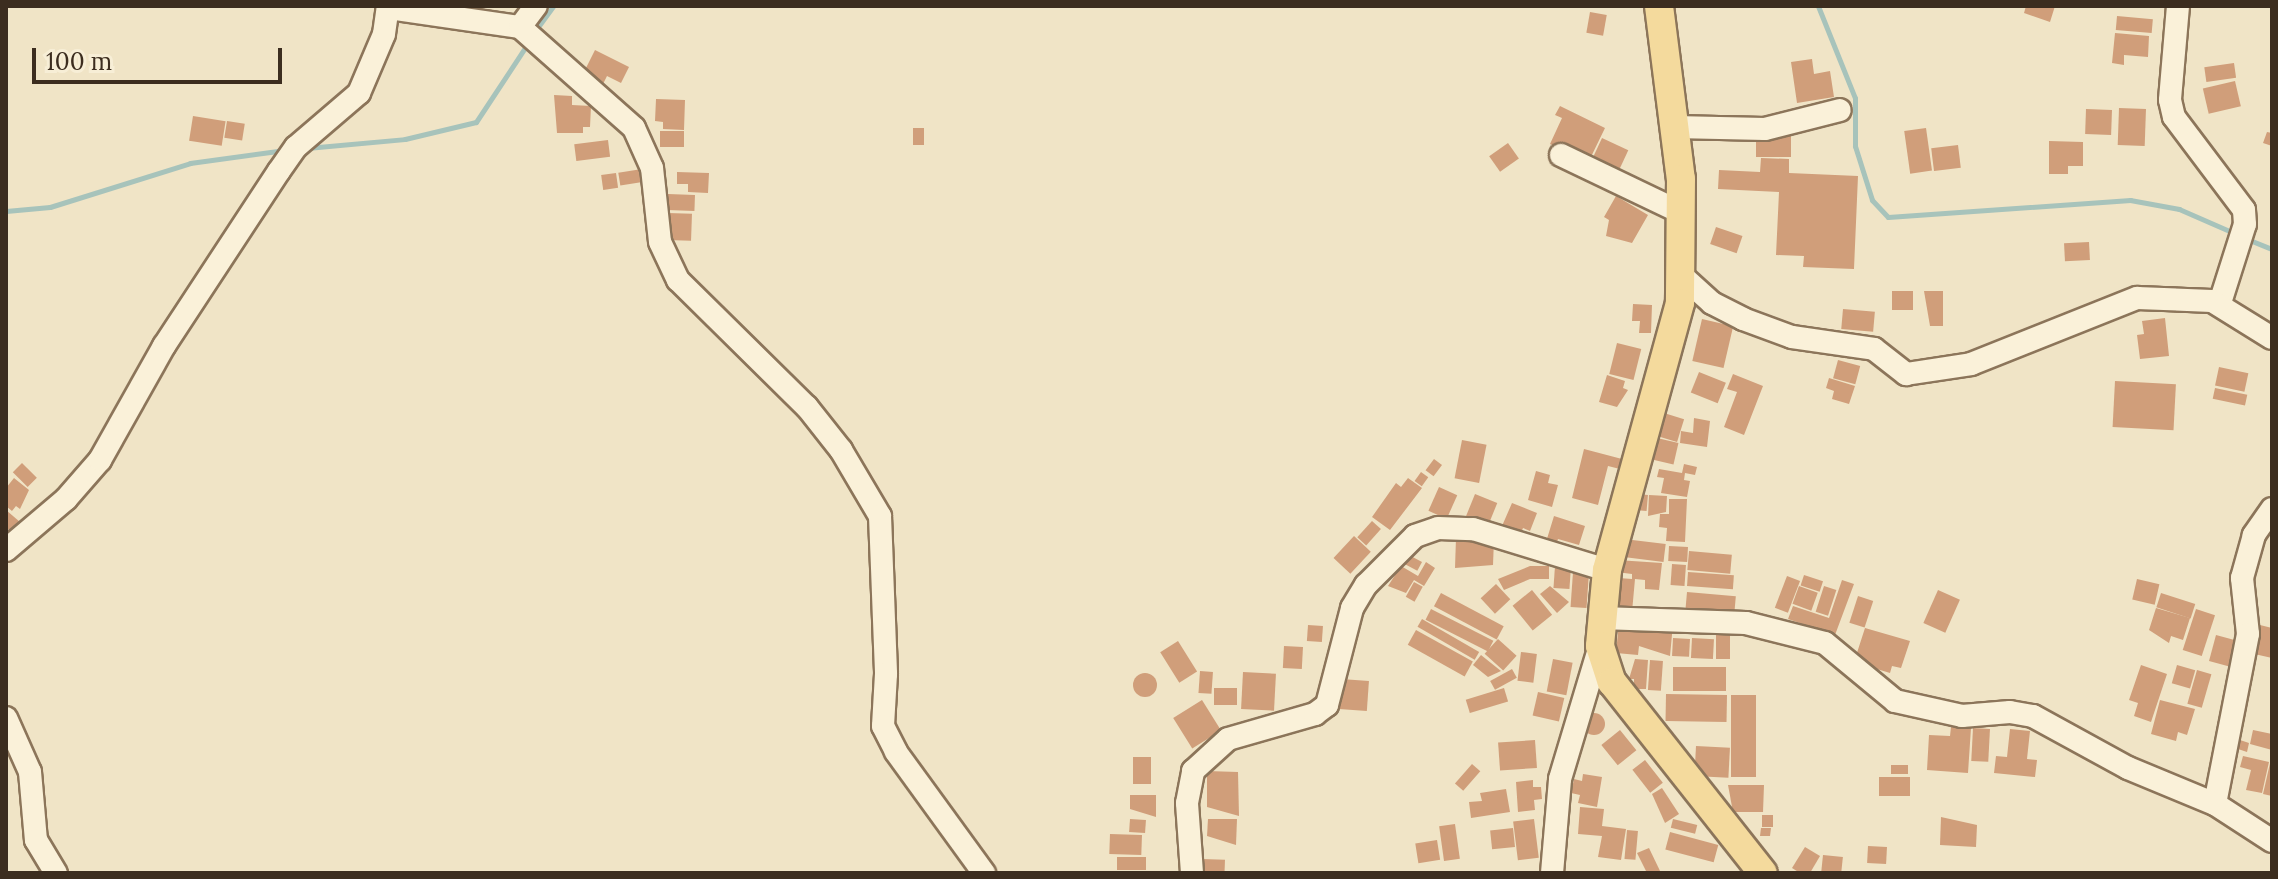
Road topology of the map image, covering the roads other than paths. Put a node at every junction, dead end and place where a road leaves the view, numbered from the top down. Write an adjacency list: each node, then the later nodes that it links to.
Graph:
1 (536, 6): 5 (street)
2 (1659, 6): 7 (main road)
3 (2178, 6): 11 (street)
4 (388, 7): 5 (street); 14 (street)
5 (520, 27): 21 (street)
6 (1840, 110): 7 (street)
7 (1674, 127): 9 (main road)
8 (1561, 155): 9 (street)
9 (1682, 213): 10 (main road)
10 (1681, 275): 11 (street); 15 (main road)
11 (2220, 303): 12 (street)
12 (2272, 338)
13 (2272, 509): 18 (street)
14 (6, 551)
15 (1607, 570): 16 (main road); 22 (street)
16 (1600, 632): 18 (street); 23 (street); 24 (main road)
17 (6, 718): 20 (street)
18 (2215, 804): 19 (street)
19 (2272, 841)
20 (56, 873)
21 (984, 873)
22 (1192, 873)
23 (1552, 873)
24 (1763, 873)

